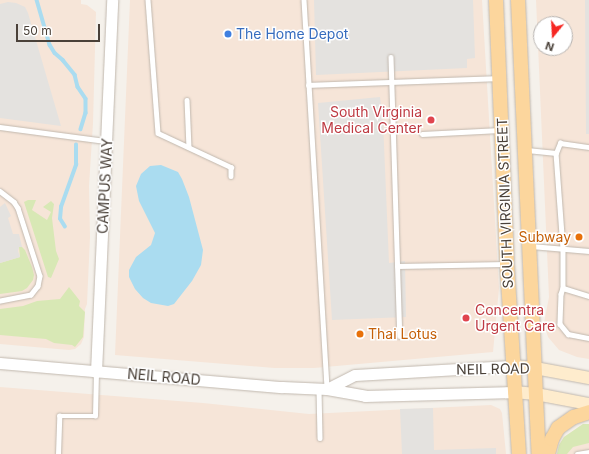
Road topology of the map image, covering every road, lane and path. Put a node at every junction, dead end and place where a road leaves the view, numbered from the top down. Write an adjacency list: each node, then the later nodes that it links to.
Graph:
1 (112, 0): 14 (street, CAMPUS WAY)
2 (148, 0): 15 (lane)
3 (304, 0): 9 (lane)
4 (496, 0): 7 (main road, SOUTH VIRGINIA STREET)
5 (518, 0): 17 (main road, SOUTH VIRGINIA STREET)
6 (391, 57): 8 (lane)
7 (500, 78): 8 (lane); 12 (main road, SOUTH VIRGINIA STREET)
8 (391, 81): 9 (lane); 25 (lane)
9 (308, 85): 36 (lane)
10 (187, 100): 15 (lane)
11 (0, 127): 14 (lane)
12 (502, 130): 13 (lane); 24 (main road, SOUTH VIRGINIA STREET)
13 (422, 134)
14 (107, 142): 34 (street, CAMPUS WAY)
15 (189, 147): 19 (lane)
16 (589, 147): 18 (lane)
17 (525, 150): 18 (lane); 21 (main road, SOUTH VIRGINIA STREET)
18 (556, 153): 22 (lane)
19 (232, 176)
20 (0, 191): 28 (lane)
21 (530, 246): 22 (lane); 33 (main road, SOUTH VIRGINIA STREET)
22 (563, 249): 23 (lane); 26 (lane)
23 (589, 251)
24 (507, 264): 25 (lane); 32 (main road, SOUTH VIRGINIA STREET)
25 (397, 266): 29 (lane)
26 (562, 288): 27 (lane); 30 (lane)
27 (589, 296)
28 (0, 301)
29 (400, 336)
30 (589, 338)
31 (0, 363): 34 (street, NEIL ROAD)
32 (513, 366): 33 (main road, NEIL ROAD); 36 (street, NEIL ROAD); 37 (main road, SOUTH VIRGINIA STREET)
33 (535, 368): 35 (main road, NEIL ROAD); 38 (main road, SOUTH VIRGINIA STREET)
34 (96, 372): 36 (street, NEIL ROAD); 43 (lane)
35 (589, 378)
36 (323, 389): 37 (street, NEIL ROAD); 41 (lane)
37 (514, 392): 38 (main road, NEIL ROAD); 44 (main road, SOUTH VIRGINIA STREET)
38 (536, 394): 39 (main road, NEIL ROAD); 45 (main road, SOUTH VIRGINIA STREET)
39 (589, 404)
40 (589, 412): 46 (main road)
41 (320, 438)
42 (589, 452): 47 (lane)
43 (58, 454)
44 (519, 454)
45 (538, 454)
46 (548, 454)
47 (577, 454)

